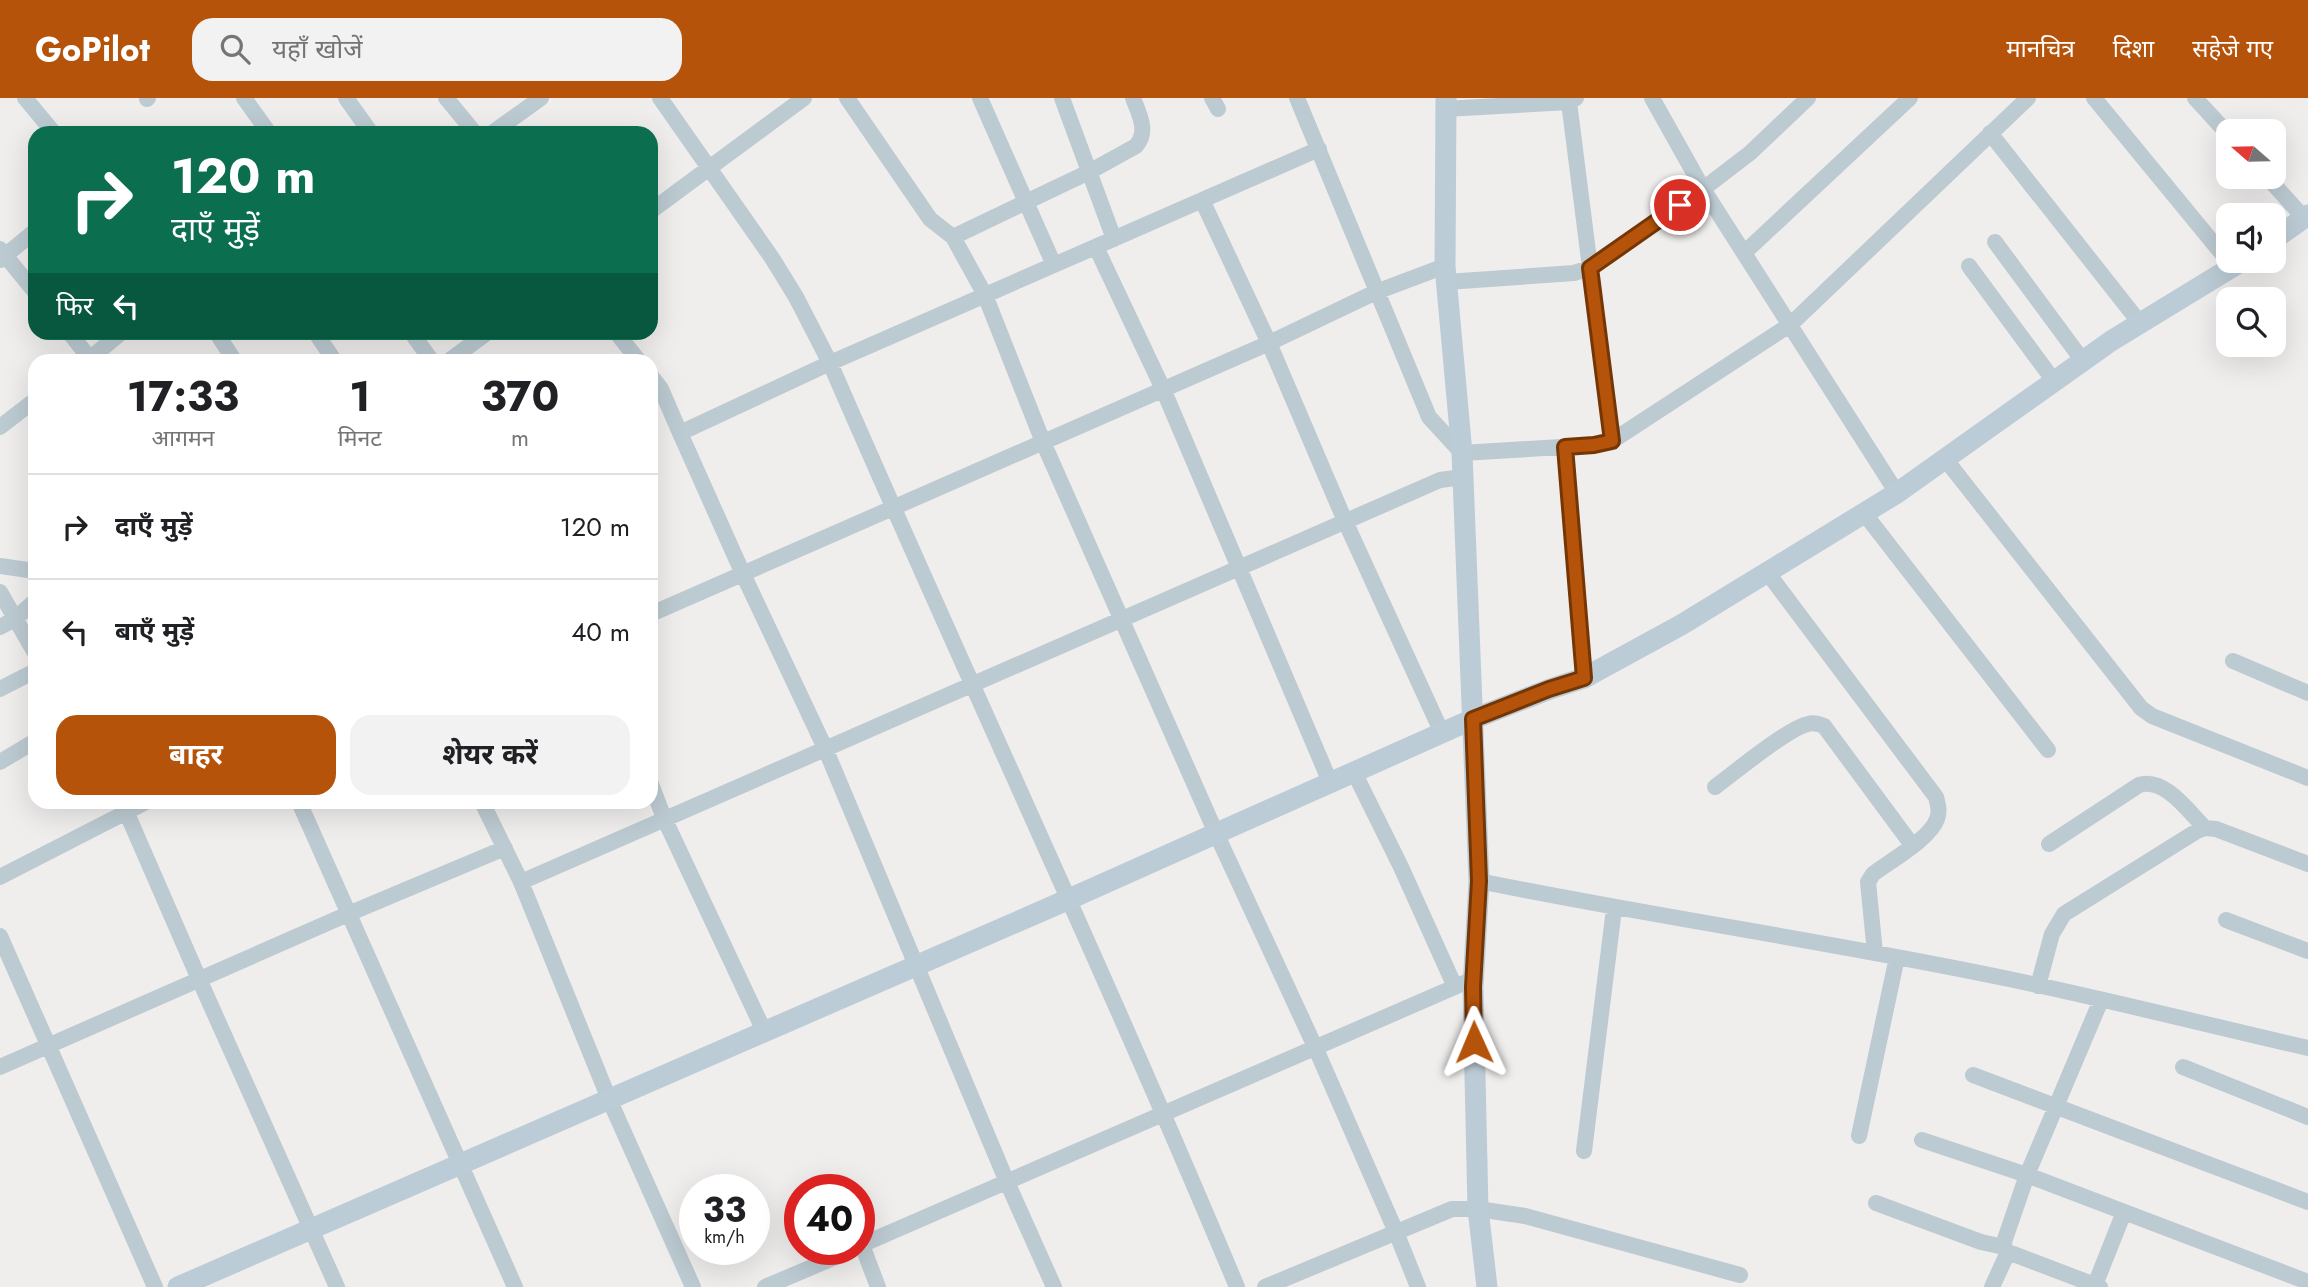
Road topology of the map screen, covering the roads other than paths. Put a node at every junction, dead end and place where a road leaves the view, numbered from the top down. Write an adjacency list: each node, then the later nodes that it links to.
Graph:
1 (25, 98): 22 (street)
2 (244, 98): 23 (street)
3 (346, 98): 24 (street)
4 (446, 98): 25 (street)
5 (541, 98): 26 (street)
6 (660, 98): 29 (street)
7 (804, 98): 29 (street)
8 (847, 98): 39 (street)
9 (980, 98): 34 (street)
10 (1062, 98): 30 (street)
11 (1133, 98): 30 (street)
12 (1297, 98): 28 (street)
13 (1652, 98): 31 (street)
14 (1808, 98): 31 (street)
15 (1910, 98): 44 (street)
16 (2028, 98): 27 (street)
17 (2094, 98): 41 (street)
18 (2195, 98): 21 (street)
19 (1572, 100): 20 (street); 48 (street)
20 (1445, 104): 50 (street)
21 (2216, 121)
22 (48, 126)
23 (264, 126)
24 (366, 126)
25 (468, 126)
26 (502, 126)
27 (1990, 133): 54 (street); 55 (street)
28 (1319, 149): 33 (street); 52 (street)
29 (708, 169): 35 (street); 64 (street)
30 (1089, 172): 34 (street); 40 (street)
31 (1703, 189): 44 (street); 48 (street)
32 (2279, 189): 36 (street)
33 (1202, 200): 40 (street); 59 (street)
34 (1026, 202): 39 (street); 46 (street)
35 (658, 206)
36 (2306, 217): 37 (street)
37 (2286, 231)
38 (28, 236): 45 (street)
39 (954, 237): 53 (street)
40 (1114, 239): 43 (street)
41 (2216, 240)
42 (1994, 242): 63 (street)
43 (1096, 247): 46 (street); 66 (street)
44 (1744, 253): 55 (street)
45 (2, 255): 51 (street)
46 (1054, 265): 53 (street)
47 (1969, 266): 65 (street)
48 (1590, 268): 50 (street); 71 (street)
49 (2222, 273): 54 (street)
50 (1446, 274): 52 (street); 74 (street)
51 (28, 284)
52 (1376, 292): 59 (street); 74 (street)
53 (985, 295): 64 (street); 72 (street)
54 (2140, 323): 63 (street)
55 (1791, 324): 71 (street); 77 (street)
56 (113, 340): 60 (street)
57 (477, 340): 61 (street)
58 (622, 340): 62 (street)
59 (1269, 343): 66 (street); 80 (street)
60 (96, 354)
61 (458, 354)
62 (633, 354)
63 (2083, 360): 65 (street)
64 (830, 363): 70 (street); 78 (street)
65 (2054, 381): 75 (street)
66 (1163, 389): 72 (street); 82 (street)
67 (658, 394): 70 (street)
68 (28, 406): 69 (street)
69 (0, 427)
70 (680, 433): 85 (street)
71 (1612, 441): 73 (street)
72 (1043, 442): 78 (street); 89 (street)
73 (1565, 447): 74 (street); 95 (street)
74 (1462, 453): 76 (street)
75 (1947, 460): 77 (street); 106 (street)
76 (1463, 477): 80 (street); 99 (street)
77 (1897, 493): 79 (street)
78 (893, 508): 85 (street); 96 (street)
79 (1864, 513): 84 (street); 103 (street)
80 (1345, 521): 82 (street); 100 (street)
81 (0, 566): 83 (street)
82 (1239, 567): 89 (street); 107 (street)
83 (28, 570)
84 (1767, 572): 95 (street); 118 (street)
85 (743, 574): 88 (street); 102 (street)
86 (0, 592): 90 (street)
87 (28, 607): 90 (street)
88 (658, 611)
89 (1122, 618): 96 (street); 116 (street)
90 (15, 619): 91 (street); 92 (street)
91 (0, 627)
92 (28, 641)
93 (2233, 662): 98 (street)
94 (28, 675): 97 (street)
95 (1584, 678): 99 (street)
96 (973, 683): 102 (street); 124 (street)
97 (0, 690)
98 (2308, 693)
99 (1473, 719): 100 (street); 122 (street)
100 (1442, 733): 105 (street)
101 (28, 745): 104 (street)
102 (825, 748): 114 (street); 132 (street)
103 (2048, 750)
104 (0, 762)
105 (1354, 772): 107 (street); 134 (street)
106 (2308, 778)
107 (1330, 782): 116 (street)
108 (1715, 787): 118 (street)
109 (658, 802): 114 (street)
110 (120, 809): 121 (street)
111 (126, 809): 133 (street)
112 (302, 809): 126 (street)
113 (486, 809): 119 (street)
114 (664, 818): 123 (street); 137 (street)
115 (2206, 828): 117 (street); 120 (street); 135 (street)
116 (1216, 833): 124 (street); 140 (street)
117 (2049, 844)
118 (1912, 845): 130 (street)
119 (505, 848): 123 (street); 126 (street)
120 (2308, 864)
121 (0, 877)
122 (1479, 881): 125 (street); 134 (street)
123 (521, 882): 144 (street)
124 (1067, 900): 132 (street); 146 (street)
125 (1614, 909): 130 (street); 150 (street)
126 (348, 914): 133 (street); 151 (street)
127 (2226, 920): 129 (street)
128 (0, 936): 138 (street)
129 (2308, 951)
130 (1875, 953): 131 (street)
131 (1897, 957): 135 (street); 148 (street)
132 (917, 964): 137 (street); 153 (street)
133 (198, 979): 138 (street); 158 (street)
134 (1464, 983): 140 (street); 156 (street)
135 (2038, 986): 136 (street)
136 (2101, 1000): 139 (street); 145 (street)
137 (764, 1031): 144 (street)
138 (49, 1044): 141 (street); 167 (street)
139 (2308, 1048)
140 (1316, 1049): 146 (street); 159 (street)
141 (0, 1067)
142 (2183, 1067): 147 (street)
143 (1973, 1075): 145 (street)
144 (608, 1099): 151 (street); 171 (street)
145 (2057, 1105): 152 (street); 154 (street)
146 (1164, 1114): 153 (street); 175 (street)
147 (2308, 1117)
148 (1859, 1136)
149 (1922, 1140): 152 (street)
150 (1584, 1151)
151 (460, 1164): 158 (street); 170 (street)
152 (2027, 1175): 157 (street); 161 (street)
153 (1007, 1182): 160 (street); 174 (street)
154 (2308, 1202)
155 (1877, 1203): 161 (street)
156 (1478, 1209): 159 (street); 164 (street); 178 (street)
157 (2124, 1212): 165 (street); 166 (street)
158 (312, 1229): 168 (street); 169 (street)
159 (1396, 1232): 176 (street); 177 (street)
160 (875, 1240)
161 (2006, 1250): 166 (street); 179 (street)
162 (816, 1265): 172 (street)
163 (867, 1265): 173 (street)
164 (1740, 1275)
165 (2308, 1282)
166 (2098, 1286)
167 (155, 1287)
168 (178, 1287)
169 (337, 1287)
170 (515, 1287)
171 (693, 1287)
172 (765, 1287)
173 (878, 1287)
174 (1054, 1287)
175 (1237, 1287)
176 (1265, 1287)
177 (1418, 1287)
178 (1487, 1287)
179 (1992, 1287)

